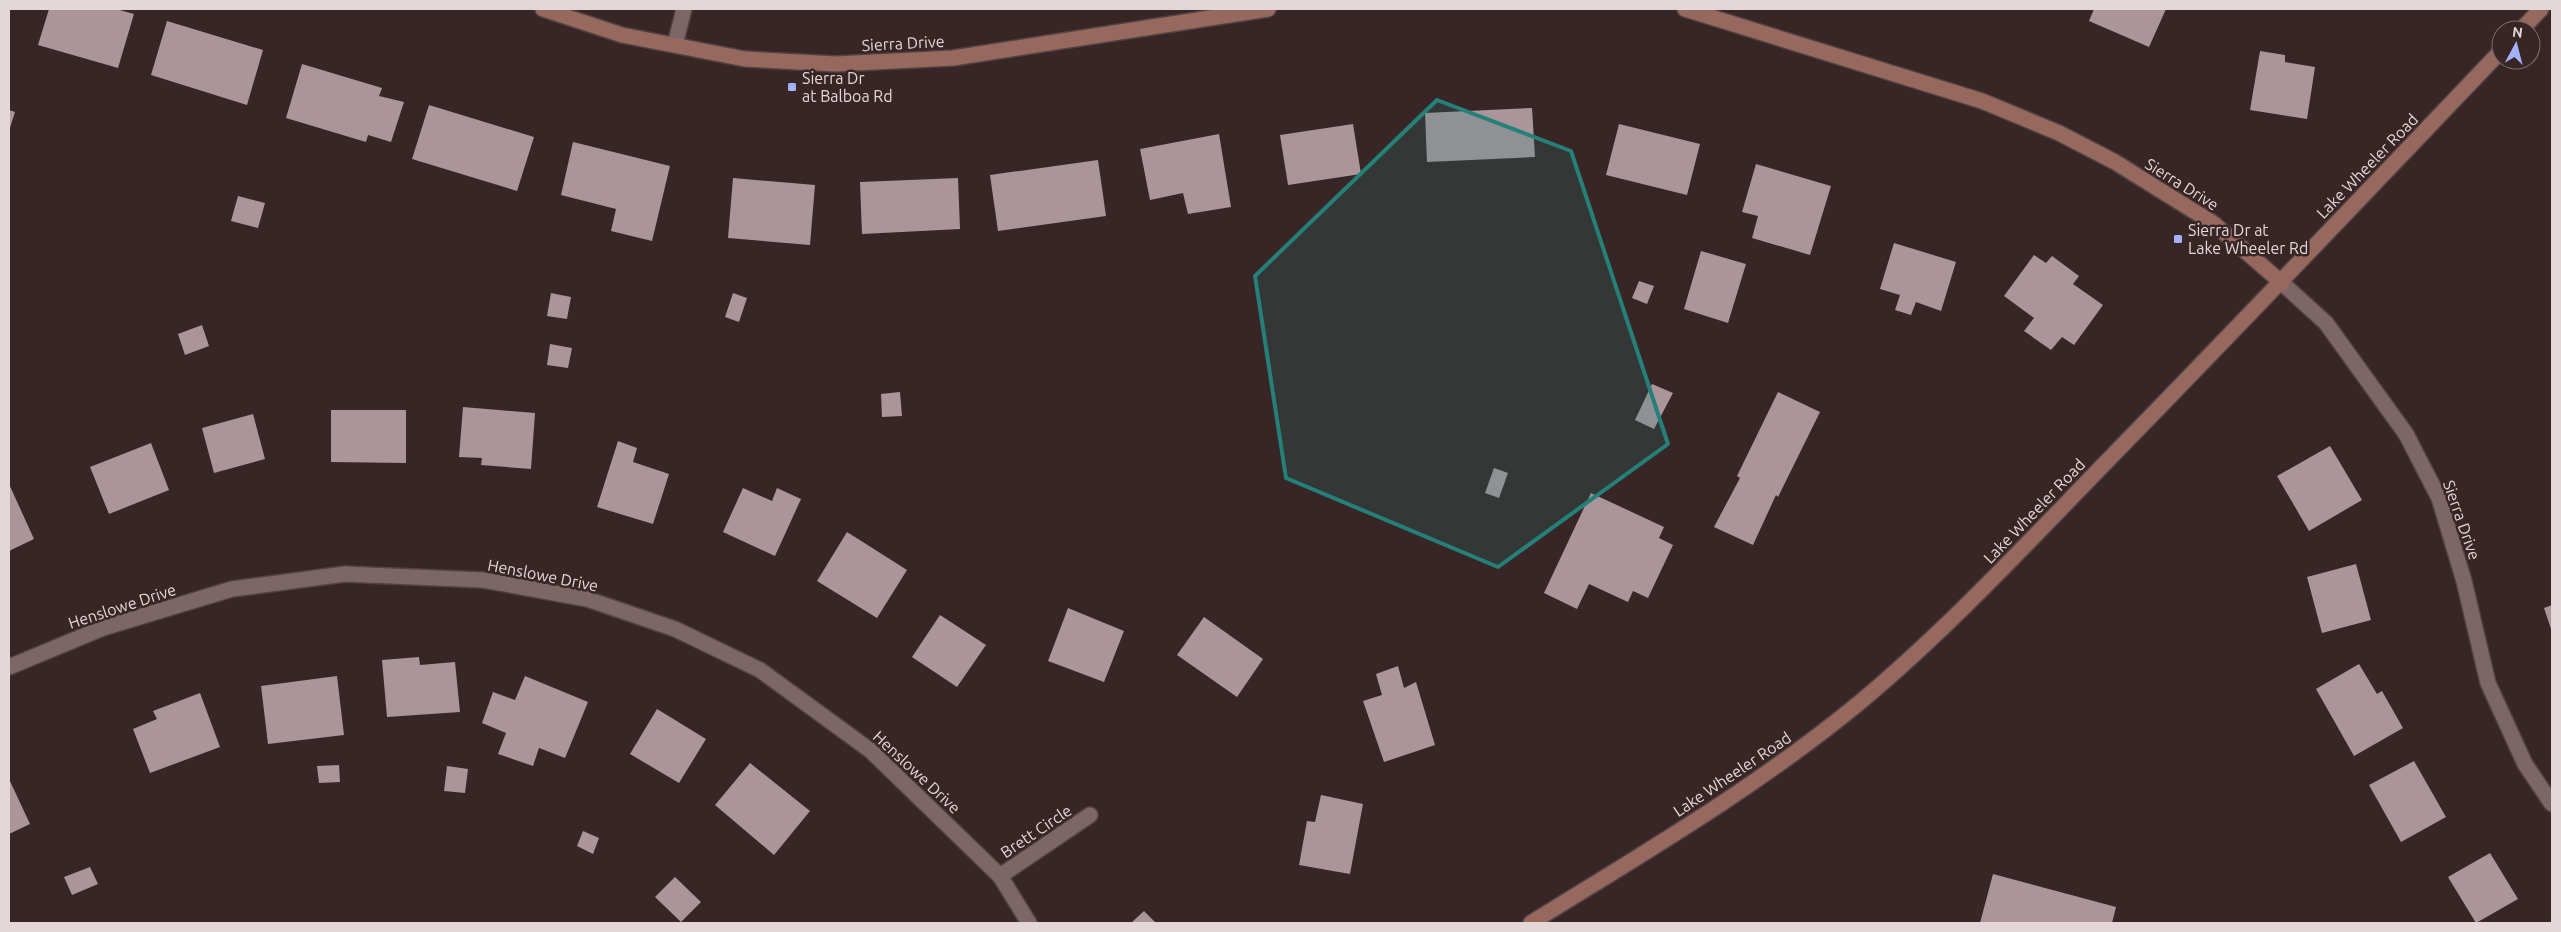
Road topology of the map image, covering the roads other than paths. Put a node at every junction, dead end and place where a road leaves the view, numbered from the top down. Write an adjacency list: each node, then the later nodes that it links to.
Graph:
1 (542, 9): 7 (street, Sierra Drive)
2 (684, 9): 7 (street)
3 (1268, 9): 7 (street, Sierra Drive)
4 (1685, 9): 9 (street, Sierra Drive)
5 (2541, 9): 6 (street)
6 (2531, 20)
7 (675, 45)
8 (2491, 62): 9 (street, Lake Wheeler Road)
9 (2282, 283): 11 (street, Sierra Drive); 15 (street, Lake Wheeler Road)
10 (9, 667): 13 (street, Henslowe Drive)
11 (2552, 804)
12 (1090, 815): 13 (street, Brett Circle)
13 (1000, 876): 14 (street, Henslowe Drive)
14 (1029, 923)
15 (1531, 923)

